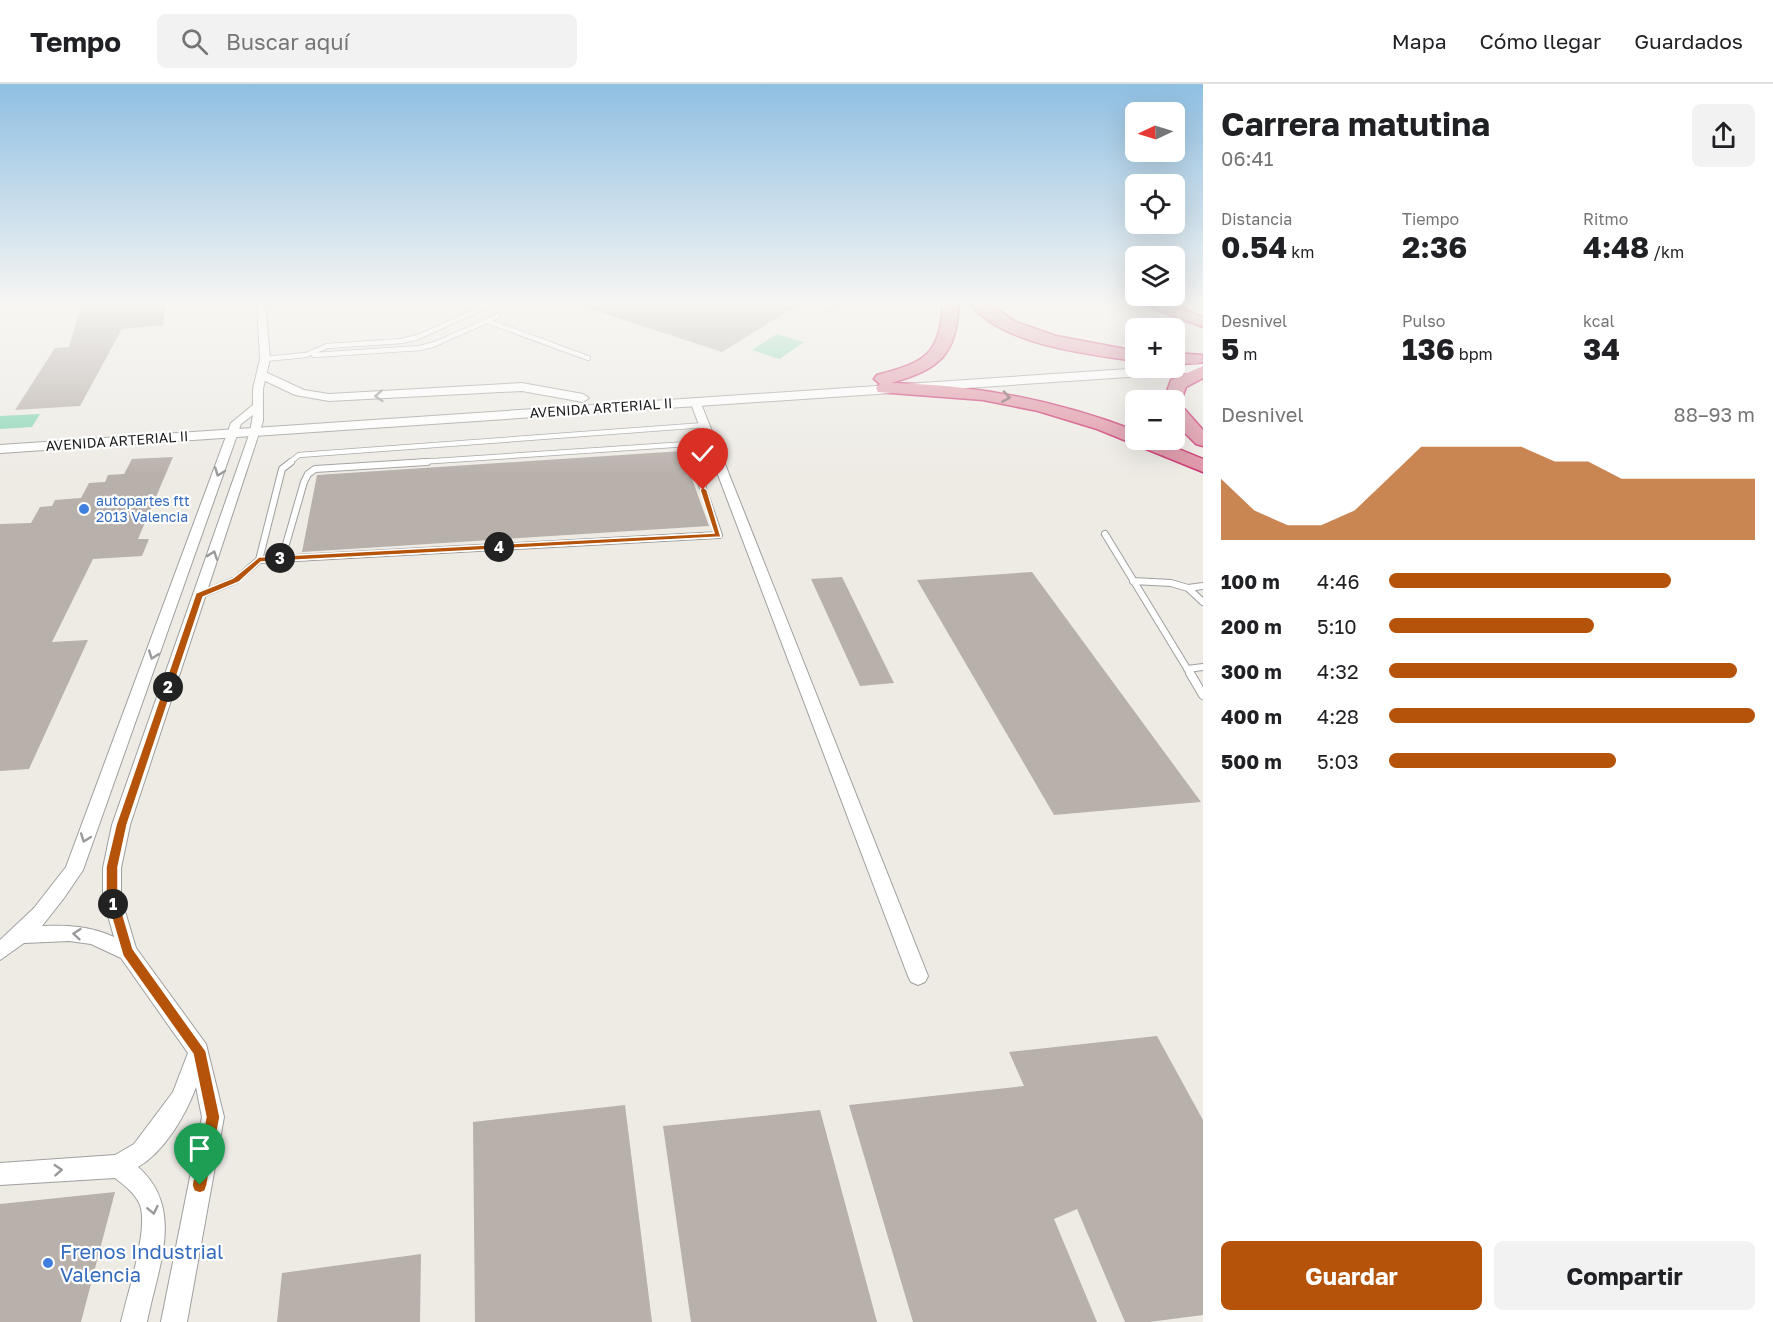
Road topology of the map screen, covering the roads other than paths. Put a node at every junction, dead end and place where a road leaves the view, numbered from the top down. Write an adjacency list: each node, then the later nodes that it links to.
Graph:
1 (265, 359): 6 (street)
2 (933, 360): 7 (highway)
3 (1185, 361): 5 (highway)
4 (1125, 364): 7 (street, AVENIDA ARTERIAL II)
5 (1201, 364): 7 (street, AVENIDA ARTERIAL II); 8 (highway)
6 (263, 375): 9 (street, one-way to 6); 11 (street)
7 (884, 383): 9 (street, AVENIDA ARTERIAL II); 10 (street, AVENIDA ARTERIAL II); 16 (highway, one-way to 16)
8 (1176, 390)
9 (583, 398): 14 (street, AVENIDA ARTERIAL II)
10 (695, 401): 13 (street); 14 (street, AVENIDA ARTERIAL II)
11 (258, 406): 14 (street); 15 (street)
12 (1185, 423): 18 (highway)
13 (705, 426): 24 (lane); 36 (street)
14 (257, 427): 15 (street, AVENIDA ARTERIAL II); 28 (street, one-way to 14)
15 (235, 428): 17 (street, AVENIDA ARTERIAL II); 19 (street, AVENIDA ARTERIAL II); 33 (street, one-way to 33)
16 (1125, 434)
17 (0, 438)
18 (1203, 440)
19 (0, 449)
20 (1164, 450): 21 (highway)
21 (1203, 466)
22 (1105, 534): 25 (lane)
23 (282, 558): 23 (lane); 24 (lane)
24 (259, 560): 28 (lane)
25 (1133, 581): 27 (lane); 31 (lane)
26 (1203, 586): 27 (lane)
27 (1188, 588): 29 (lane)
28 (200, 595): 35 (street)
29 (1203, 602)
30 (1203, 667): 31 (lane)
31 (1187, 669): 32 (lane)
32 (1203, 694)
33 (22, 935): 34 (street); 35 (street, one-way to 33)
34 (0, 951)
35 (128, 952): 37 (street)
36 (918, 976)
37 (199, 1051): 38 (street); 41 (street)
38 (118, 1166): 39 (street, one-way to 38); 40 (street, one-way to 40)
39 (0, 1174)
40 (134, 1322)
41 (174, 1322)

